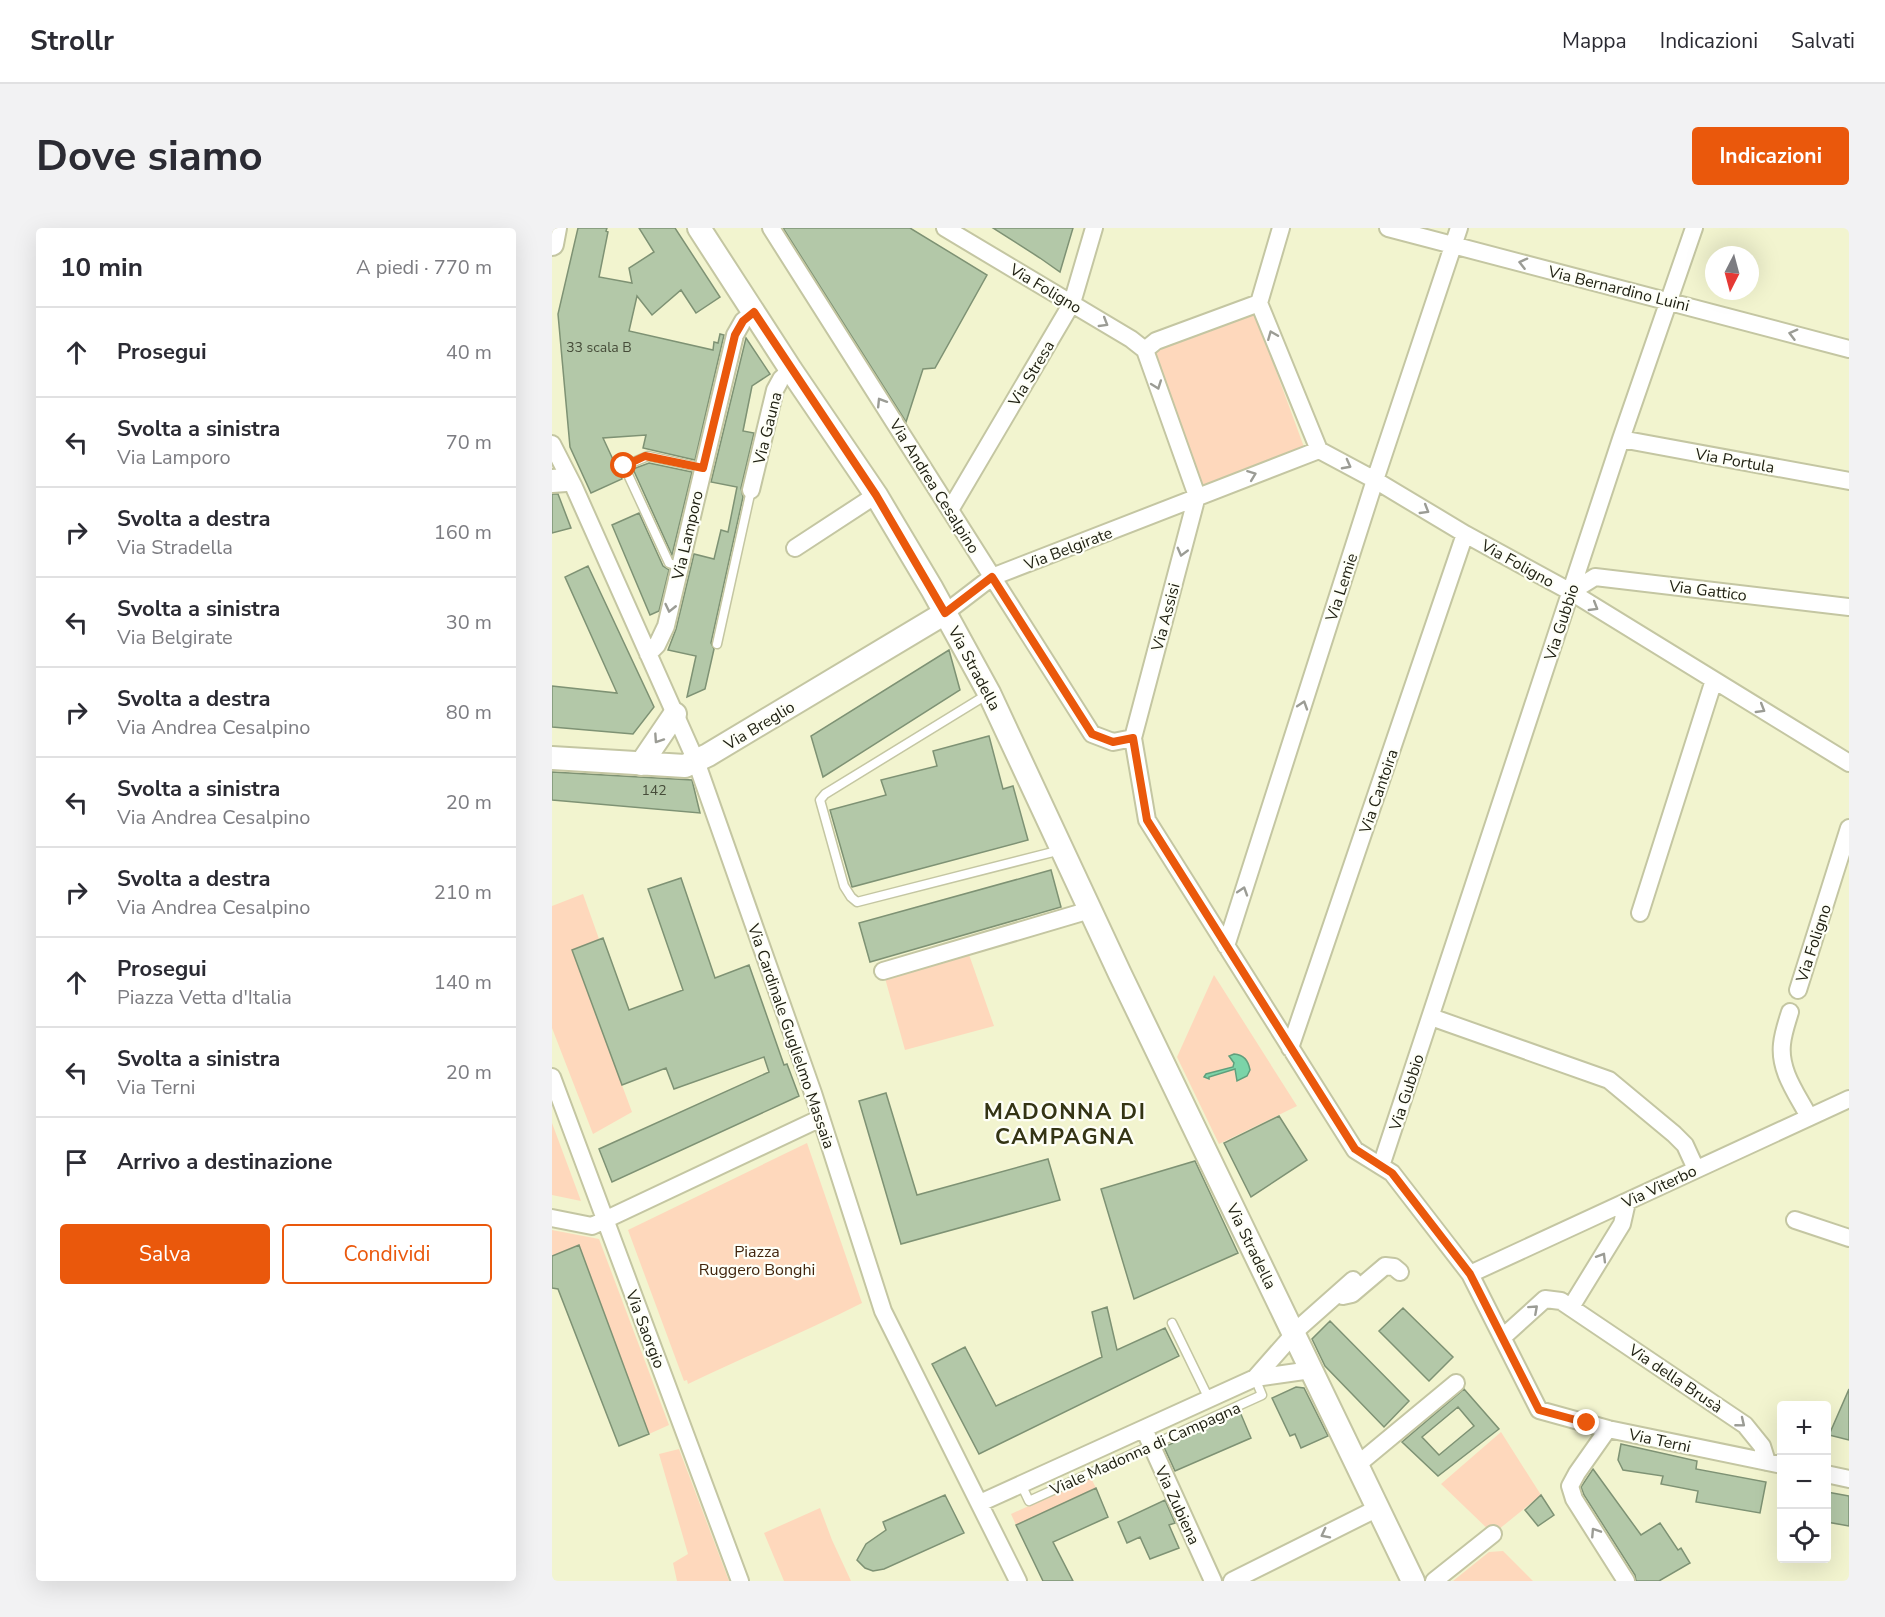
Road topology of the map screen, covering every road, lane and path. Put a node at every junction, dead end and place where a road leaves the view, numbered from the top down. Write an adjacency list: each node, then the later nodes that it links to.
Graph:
1 (555, 228): 10 (street)
2 (699, 228): 15 (street, Via Stradella)
3 (771, 228): 29 (street, Via Andrea Cesalpino, one-way to 3)
4 (945, 228): 13 (street, Via Foligno)
5 (1094, 228): 13 (street, Via Stresa)
6 (1281, 228): 14 (street)
7 (1388, 228): 11 (street, Via Bernardino Luini)
8 (1459, 228): 11 (street, Via Lemie)
9 (1694, 228): 12 (street, Via Gubbio)
10 (552, 244)
11 (1454, 246): 12 (street, Via Bernardino Luini, one-way to 11); 24 (street, Via Lemie)
12 (1670, 300): 16 (street, Via Bernardino Luini, one-way to 12); 19 (street, Via Gubbio)
13 (1072, 303): 17 (street, Via Foligno, one-way to 17); 29 (street, Via Stresa)
14 (1259, 303): 17 (street); 21 (street, one-way to 14)
15 (754, 312): 18 (street, Via Stradella); 22 (street, Via Lamporo)
16 (1849, 349)
17 (1145, 350): 28 (street, one-way to 28)
18 (790, 370): 26 (street, Via Gauna); 27 (street, Via Stradella)
19 (1621, 439): 25 (street, Via Portula); 34 (street, Via Gubbio)
20 (552, 444): 23 (street, Via Cardinale Guglielmo Massaia)
21 (1319, 450): 24 (street, Via Foligno, one-way to 24); 28 (street, Via Belgirate, one-way to 21)
22 (703, 468): 32 (street, Via Lamporo); 32 (lane)
23 (561, 479): 38 (street, Via Cardinale Guglielmo Massaia)
24 (1375, 480): 30 (street, Via Foligno, one-way to 30); 51 (street, Via Lemie, one-way to 24)
25 (1849, 481)
26 (752, 490): 37 (lane)
27 (876, 495): 31 (street); 36 (street, Via Stradella)
28 (1197, 496): 33 (street, Via Belgirate); 42 (street, Via Assisi, one-way to 42)
29 (950, 510): 33 (street, Via Andrea Cesalpino)
30 (1466, 534): 34 (street, Via Foligno); 56 (street, Via Cantoira)
31 (795, 548)
32 (680, 567): 38 (street, Via Lamporo, one-way to 38)
33 (992, 577): 36 (street, Via Belgirate); 42 (street, Via Andrea Cesalpino)
34 (1571, 592): 35 (street, Via Gattico); 39 (street, Via Foligno, one-way to 39); 55 (street, Via Gubbio)
35 (1849, 607)
36 (945, 613): 40 (street, Via Stradella); 44 (street, Via Breglio)
37 (717, 644)
38 (648, 654): 41 (street, Via Cardinale Guglielmo Massaia)
39 (1714, 680): 45 (street, Via Foligno, one-way to 45); 50 (street)
40 (989, 693): 48 (street, Via Stradella); 48 (lane)
41 (675, 714): 44 (street, Via Cardinale Guglielmo Massaia); 46 (street, one-way to 46)
42 (1133, 738): 51 (street)
43 (552, 758): 46 (street, Via Breglio)
44 (696, 761): 46 (street, Via Breglio); 60 (street, Via Cardinale Guglielmo Massaia)
45 (1849, 763)
46 (641, 764)
47 (1849, 828): 53 (street, Via Foligno)
48 (1062, 849): 49 (street, Via Stradella)
49 (1090, 910): 52 (street); 74 (street, Via Stradella)
50 (1640, 913)
51 (1226, 946): 56 (street)
52 (883, 970)
53 (1798, 990)
54 (1790, 1012): 59 (street)
55 (1431, 1017): 61 (street, Via Gubbio); 62 (street)
56 (1290, 1048): 61 (street)
57 (552, 1077): 65 (street, Via Saorgio)
58 (1849, 1099): 59 (street, Via Viterbo)
59 (1809, 1117): 62 (street, Via Viterbo)
60 (821, 1118): 65 (street); 88 (street, Via Cardinale Guglielmo Massaia)
61 (1381, 1166): 69 (street)
62 (1696, 1169): 63 (street, Via Viterbo)
63 (1627, 1202): 69 (street, Via Viterbo); 72 (street, one-way to 63)
64 (552, 1218): 65 (street)
65 (604, 1220): 91 (street, Via Saorgio)
66 (1795, 1220): 67 (street)
67 (1849, 1238)
68 (1400, 1272): 71 (street)
69 (1470, 1274): 75 (street)
70 (1353, 1280): 71 (street, Viale Madonna di Campagna)
71 (1334, 1297): 74 (street, Viale Madonna di Campagna)
72 (1571, 1307): 75 (street, Via della Brusà, one-way to 72); 83 (street, Via della Brusà, one-way to 83)
73 (1172, 1323): 79 (lane)
74 (1294, 1334): 76 (street, Via Stradella); 77 (street, Viale Madonna di Campagna)
75 (1503, 1337): 81 (street, Via Terni)
76 (1311, 1370): 77 (street, Viale Madonna di Campagna); 84 (street, Via Stradella)
77 (1255, 1377): 79 (street, Viale Madonna di Campagna); 82 (lane, Viale Madonna di Campagna)
78 (1456, 1383): 84 (street)
79 (1209, 1399): 80 (street, Viale Madonna di Campagna)
80 (1143, 1429): 82 (street, Via Zubiena); 87 (street, Viale Madonna di Campagna)
81 (1608, 1429): 83 (street, Via Terni); 97 (street, one-way to 81)
82 (1151, 1445): 87 (lane, Viale Madonna di Campagna); 93 (street, Via Zubiena)
83 (1774, 1464)
84 (1357, 1465): 89 (street, Via Stradella)
85 (1831, 1475): 86 (street)
86 (1849, 1479)
87 (1021, 1484): 88 (street, Viale Madonna di Campagna)
88 (980, 1503): 92 (street, Via Cardinale Guglielmo Massaia)
89 (1378, 1508): 94 (street, one-way to 94); 95 (street, Via Stradella)
90 (1492, 1534): 96 (street)
91 (740, 1581)
92 (1018, 1581)
93 (1213, 1581)
94 (1232, 1581)
95 (1413, 1581)
96 (1434, 1581)
97 (1626, 1581)

